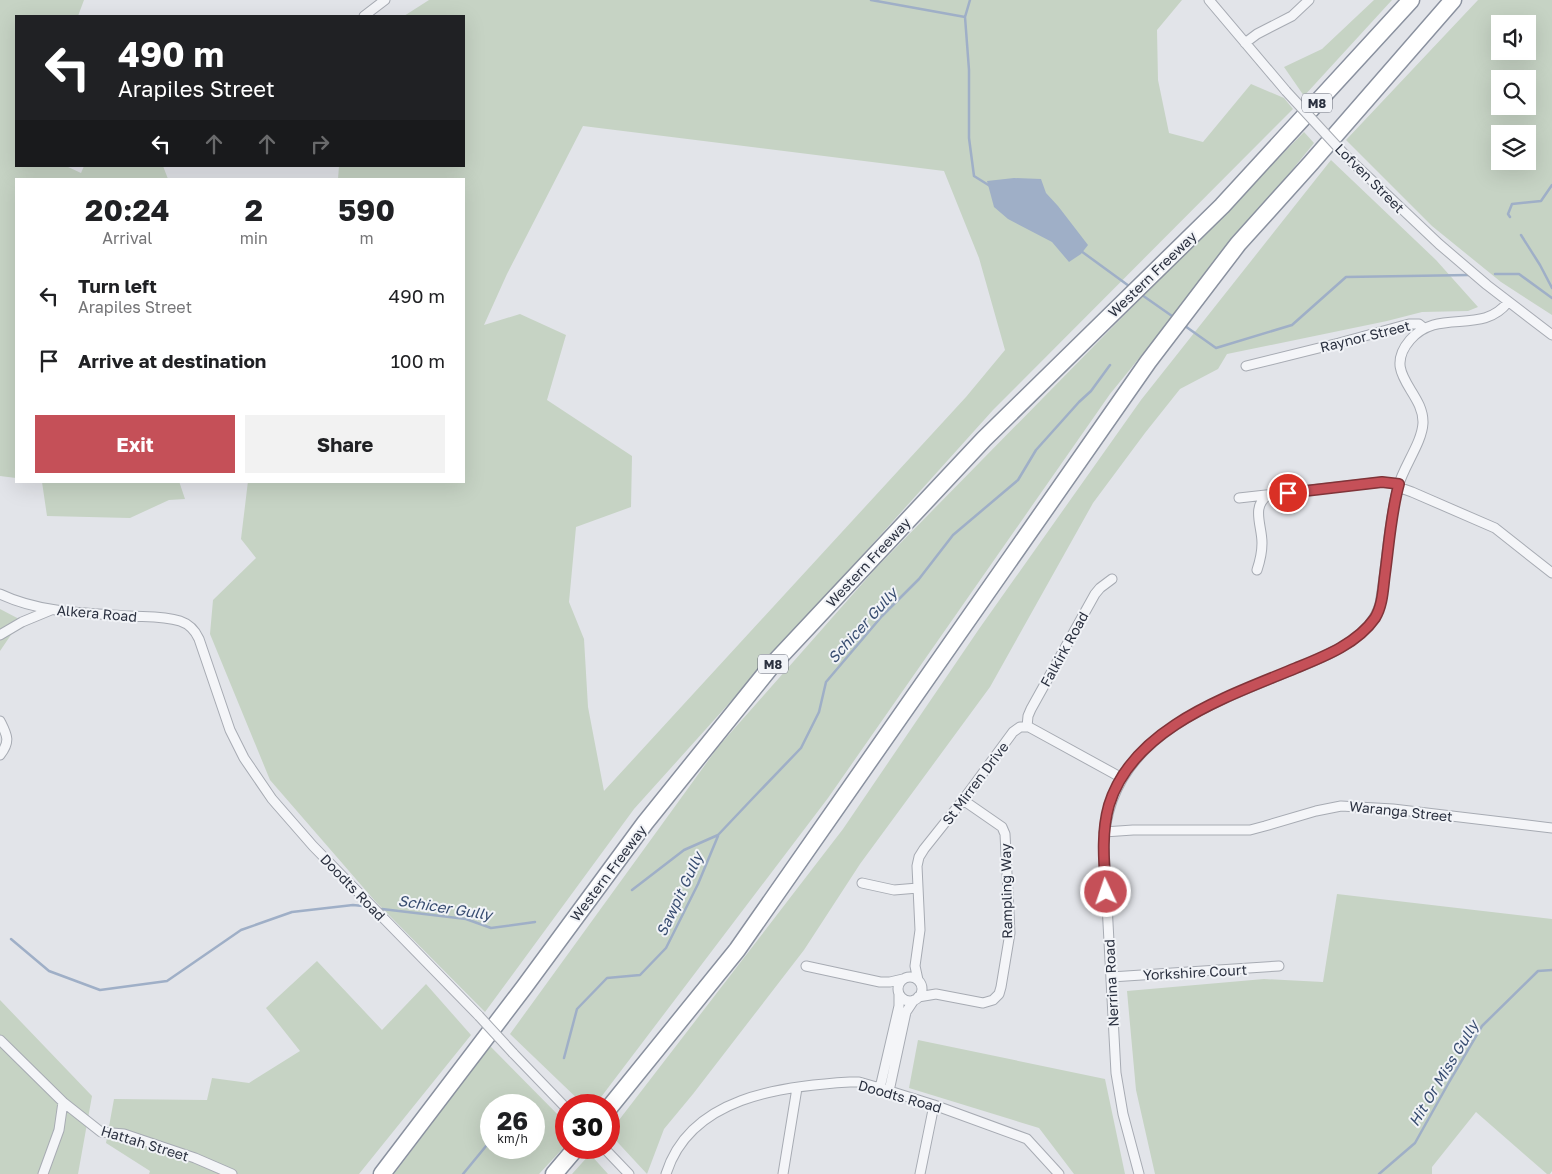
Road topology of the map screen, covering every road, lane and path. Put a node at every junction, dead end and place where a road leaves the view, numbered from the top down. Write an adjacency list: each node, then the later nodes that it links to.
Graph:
1 (385, 0): 6 (street)
2 (1209, 0): 7 (street, Lofven Street)
3 (1309, 0): 7 (street)
4 (1411, 0): 52 (highway, Western Freeway / M8)
5 (1453, 0): 44 (highway, M8)
6 (365, 15)
7 (1245, 43): 8 (street, Lofven Street, bridge)
8 (1508, 302): 9 (street, Raynor Street); 10 (street, Lofven Street)
9 (1424, 328): 11 (street, Raynor Street); 12 (street, Nerrina Road)
10 (1552, 335)
11 (1246, 366)
12 (1398, 486): 13 (street); 16 (street); 25 (street, Nerrina Road)
13 (1268, 495): 14 (street); 15 (street)
14 (1239, 498)
15 (1257, 570)
16 (1552, 573)
17 (1112, 579): 23 (street, Falkirk Road)
18 (0, 594): 19 (street, Alkera Road)
19 (54, 609): 20 (street, Alkera Road); 21 (street)
20 (193, 630): 45 (street, Doodts Road, bridge)
21 (0, 635)
22 (0, 721): 24 (street)
23 (1027, 727): 25 (street); 26 (street, St Mirren Drive)
24 (0, 755)
25 (1122, 778): 28 (street, Nerrina Road)
26 (963, 800): 30 (street, St Mirren Drive); 39 (street, Rampling Way)
27 (1552, 828): 28 (street, Waranga Street)
28 (1105, 829): 34 (street, Nerrina Road)
29 (862, 883): 30 (street)
30 (918, 888): 31 (street, St Mirren Drive)
31 (917, 951): 35 (street, St Mirren Drive); 36 (street, St Mirren Drive)
32 (806, 966): 37 (street)
33 (1280, 966): 34 (street, Yorkshire Court)
34 (1111, 977): 59 (street, Nerrina Road)
35 (904, 978): 36 (street); 37 (street); 38 (street)
36 (918, 981): 39 (street); 40 (street)
37 (880, 982): 38 (street)
38 (898, 994): 40 (street); 43 (street)
39 (942, 995): 40 (street)
40 (916, 999): 43 (street)
41 (0, 1040): 46 (street, Hattah Street)
42 (797, 1088): 43 (street, Doodts Road); 55 (street, Doodts Road); 56 (street)
43 (885, 1089): 47 (street, Doodts Road)
44 (620, 1094)
45 (555, 1097)
46 (64, 1102): 50 (street); 51 (street, Hattah Street)
47 (934, 1105): 57 (street); 58 (street, Doodts Road)
48 (567, 1159): 53 (highway)
49 (615, 1159): 54 (street)
50 (44, 1174)
51 (232, 1174)
52 (382, 1174)
53 (554, 1174)
54 (629, 1174)
55 (666, 1174)
56 (783, 1174)
57 (920, 1174)
58 (1059, 1174)
59 (1139, 1174)

